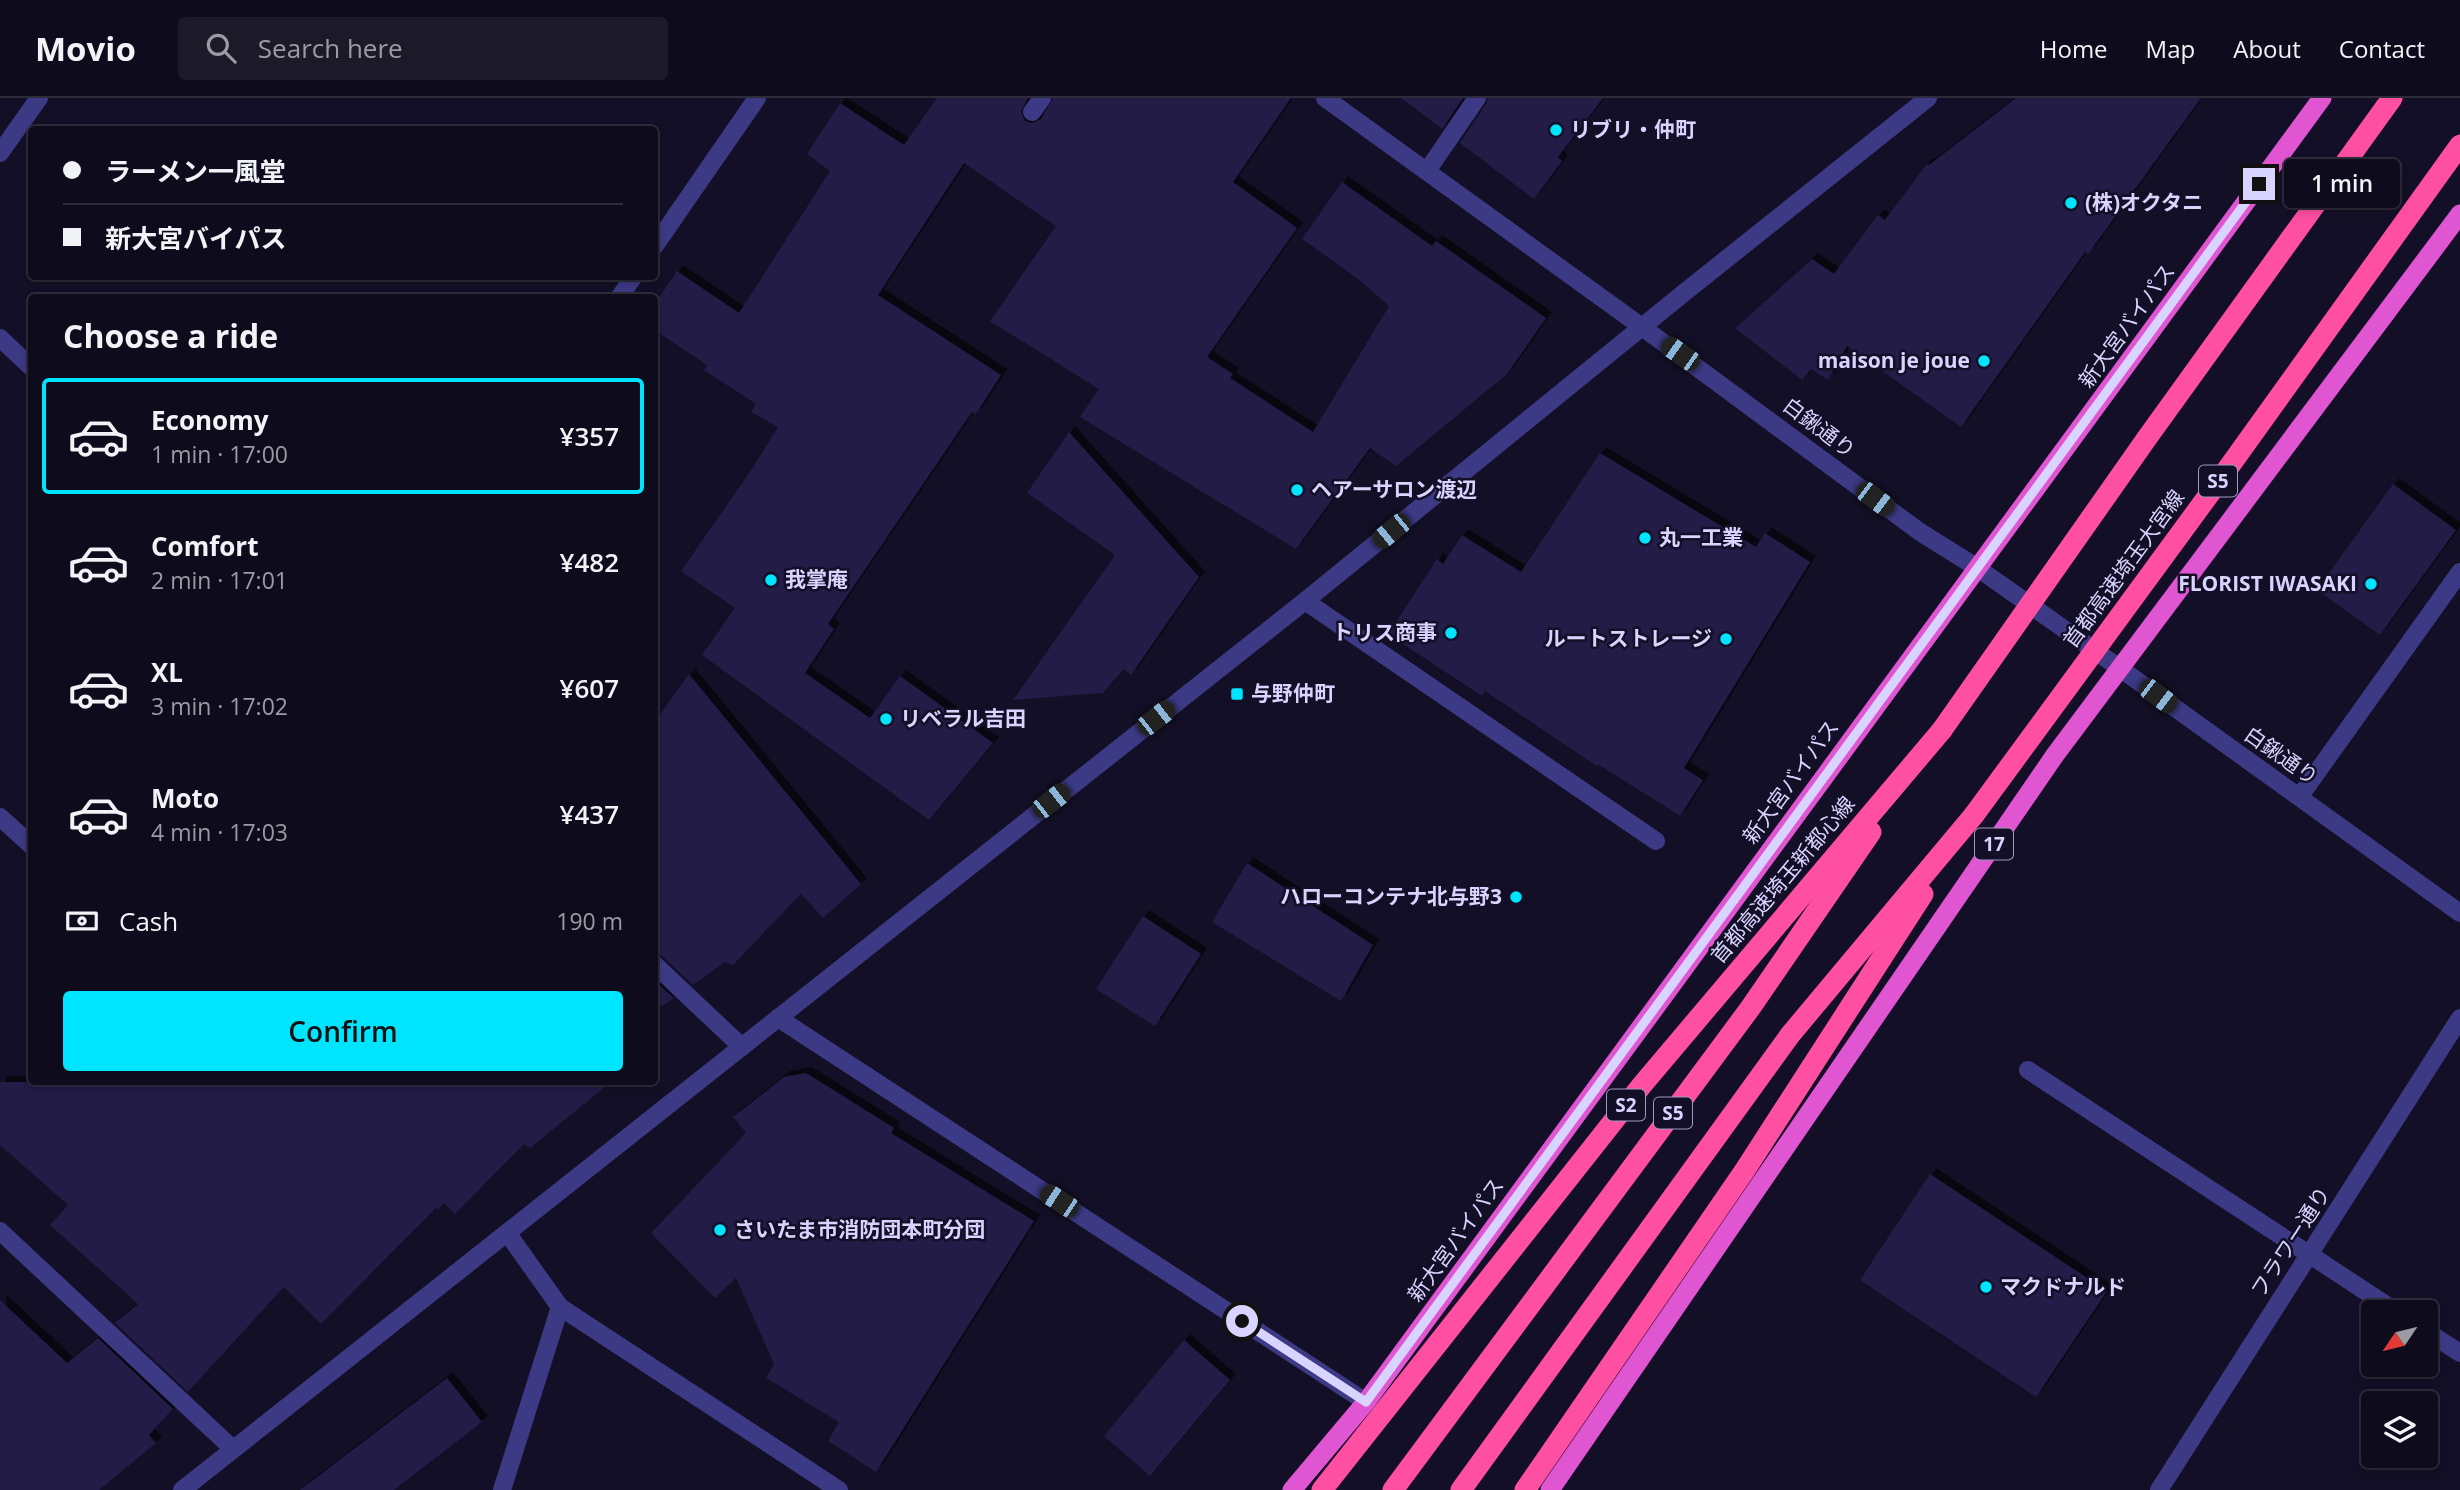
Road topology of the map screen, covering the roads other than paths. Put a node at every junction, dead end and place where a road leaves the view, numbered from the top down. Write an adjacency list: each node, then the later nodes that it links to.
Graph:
1 (38, 98): 9 (street)
2 (757, 98): 12 (street)
3 (1325, 98): 10 (street, 白鍬通り)
4 (1477, 98): 10 (street)
5 (1928, 98): 13 (street)
6 (2322, 98): 16 (highway, 新大宮バイパス)
7 (2392, 98): 20 (highway, S5, bridge)
8 (2460, 145): 22 (highway, 首都高速埼玉大宮線 / S5, bridge)
9 (0, 153)
10 (1427, 171): 13 (street, 白鍬通り)
11 (2460, 214): 19 (highway, 17)
12 (658, 241)
13 (1642, 327): 16 (street, 白鍬通り); 18 (street)
14 (0, 338): 15 (street)
15 (28, 365)
16 (1976, 567): 19 (street, 白鍬通り); 39 (highway, 新大宮バイパス)
17 (2460, 572): 21 (street)
18 (1305, 601): 24 (street); 28 (street)
19 (2122, 669): 21 (street, 白鍬通り); 49 (highway, 17)
20 (1942, 730): 45 (highway, 首都高速埼玉新都心線 / S2); 46 (highway, S5)
21 (2300, 796): 26 (street, 白鍬通り)
22 (1973, 816): 47 (highway); 48 (highway)
23 (0, 817): 25 (street)
24 (1656, 841)
25 (28, 842)
26 (2460, 913)
27 (658, 968): 30 (street)
28 (778, 1017): 30 (street); 39 (street)
29 (2460, 1018): 34 (street, フラワー通り)
30 (741, 1047): 33 (street)
31 (2028, 1070): 34 (street)
32 (0, 1231): 40 (street)
33 (508, 1234): 36 (street); 40 (street)
34 (2309, 1256): 35 (street); 50 (street, フラワー通り)
35 (2378, 1300)
36 (560, 1307): 42 (street); 43 (street)
37 (2438, 1339): 38 (street)
38 (2460, 1353)
39 (1366, 1402): 44 (highway, 新大宮バイパス)
40 (233, 1450): 41 (street)
41 (182, 1490)
42 (502, 1490)
43 (839, 1490)
44 (1292, 1490)
45 (1322, 1490)
46 (1394, 1490)
47 (1461, 1490)
48 (1525, 1490)
49 (1550, 1490)
50 (2159, 1490)

